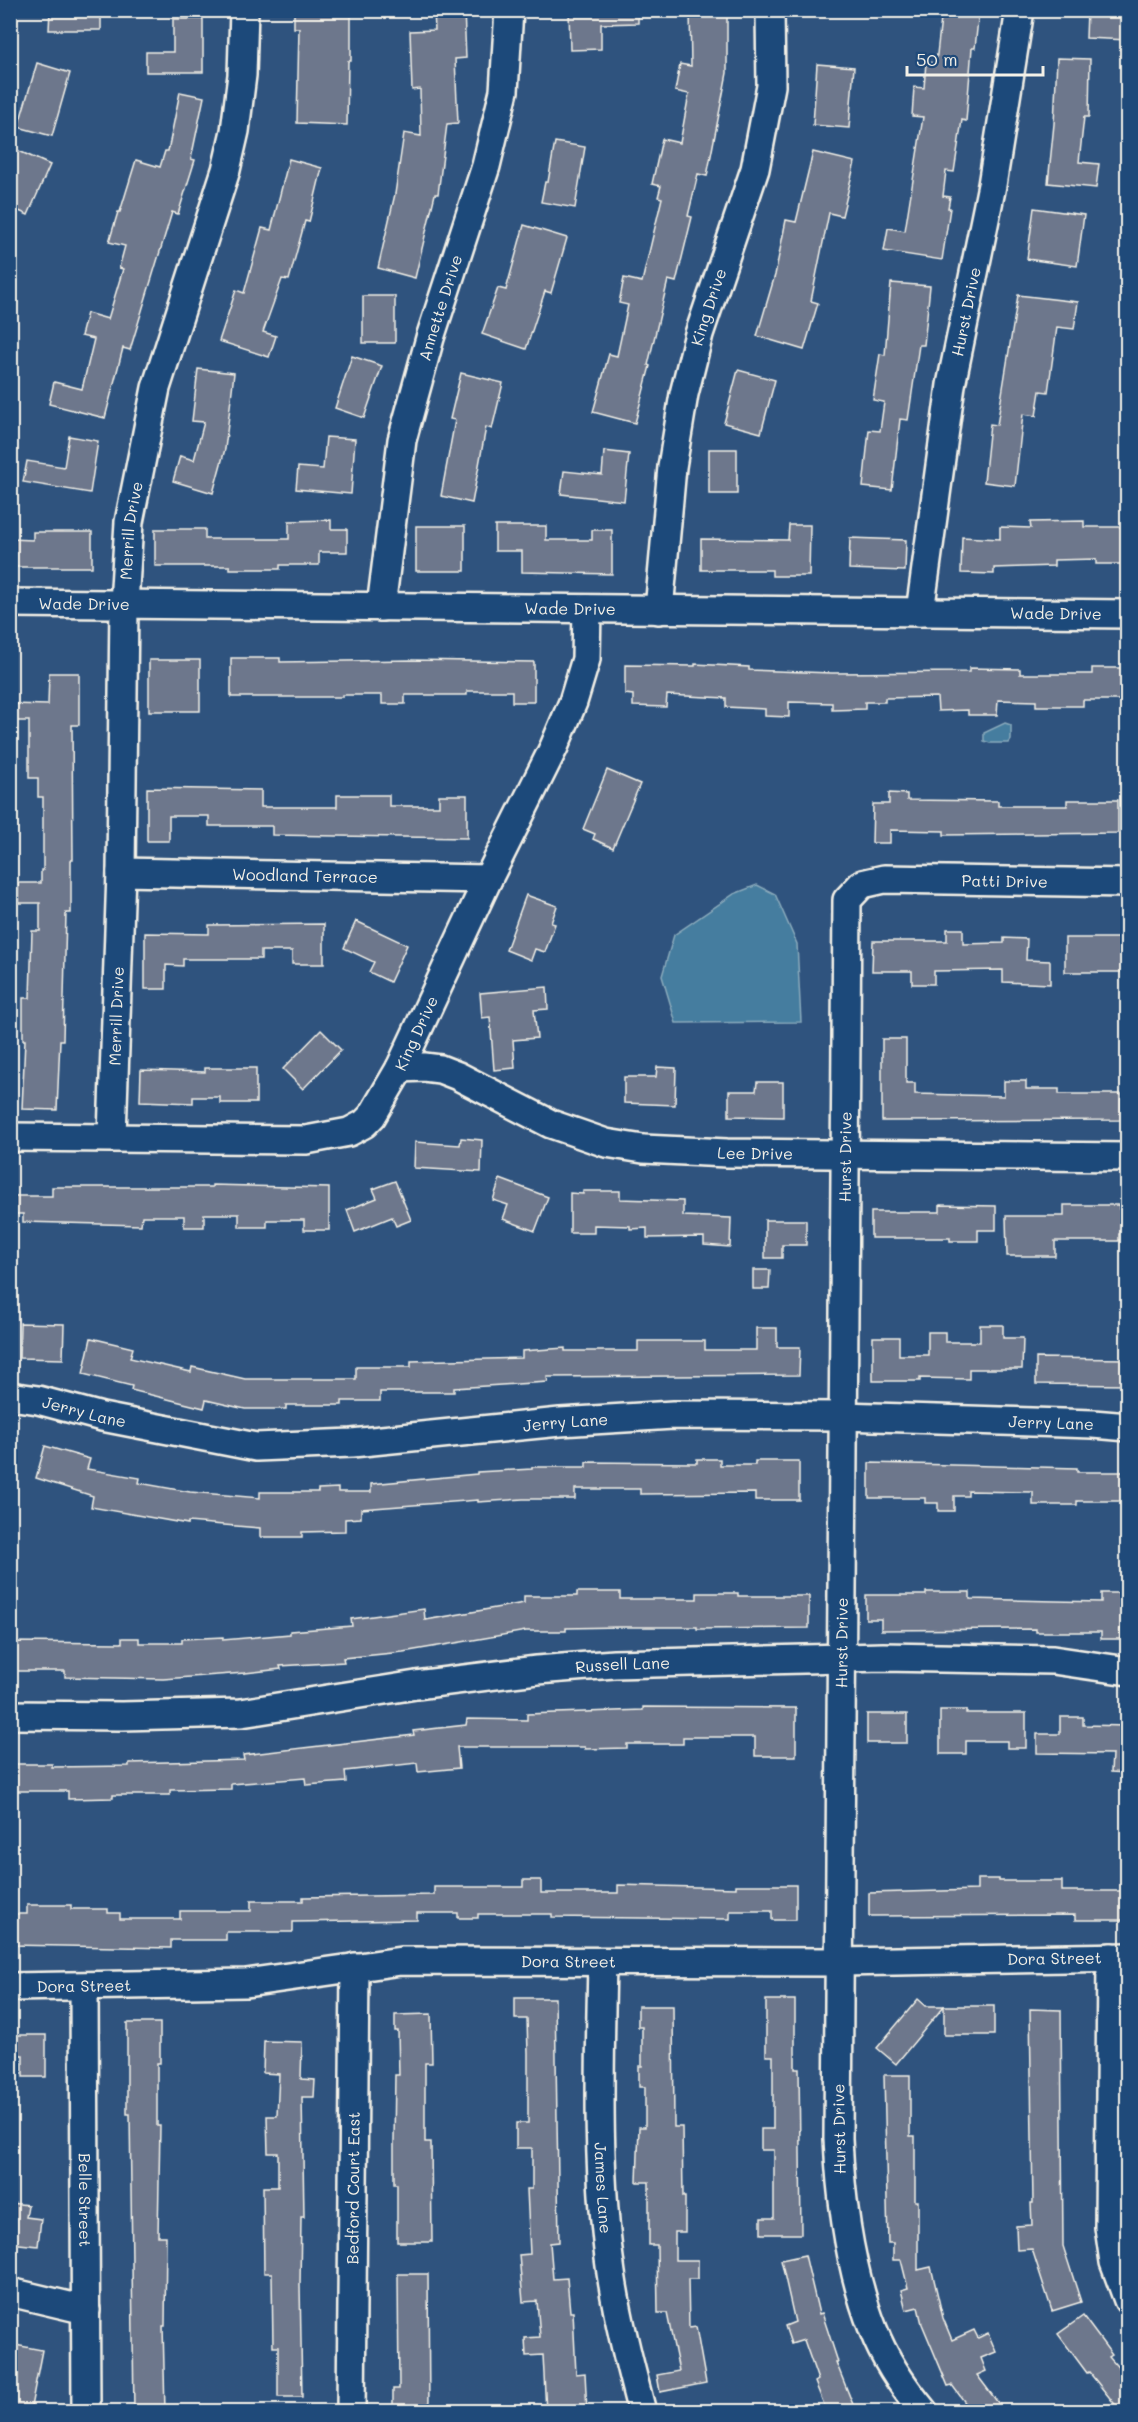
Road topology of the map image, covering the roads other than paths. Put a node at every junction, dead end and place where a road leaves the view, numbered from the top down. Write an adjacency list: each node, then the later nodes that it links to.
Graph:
1 (244, 10): 6 (street, Merrill Drive)
2 (509, 10): 7 (street, Annette Drive)
3 (770, 10): 9 (street, King Drive)
4 (1020, 10): 10 (street, Hurst Drive)
5 (10, 603): 6 (street, Wade Drive)
6 (123, 604): 7 (street, Wade Drive); 12 (street, Merrill Drive)
7 (381, 607): 8 (street, Wade Drive)
8 (587, 609): 9 (street, Wade Drive); 13 (street, King Drive)
9 (659, 610): 10 (street, Wade Drive)
10 (920, 612): 11 (street, Wade Drive)
11 (1128, 614)
12 (121, 872): 13 (street, Woodland Terrace); 17 (street, Merrill Drive)
13 (488, 879): 16 (street, King Drive)
14 (884, 879): 15 (street, Patti Drive); 19 (street, Hurst Drive)
15 (1128, 883)
16 (400, 1068): 17 (street, King Drive); 19 (street, Lee Drive)
17 (112, 1136): 18 (street, King Drive)
18 (10, 1137)
19 (844, 1155): 20 (street, Lee Drive); 22 (street, Hurst Drive)
20 (1128, 1157)
21 (10, 1396): 22 (street, Jerry Lane)
22 (842, 1416): 23 (street, Jerry Lane); 24 (street, Hurst Drive)
23 (1128, 1427)
24 (840, 1658): 25 (street, Russell Lane); 26 (street, Russell Lane); 29 (street, Hurst Drive)
25 (1128, 1671)
26 (10, 1715)
27 (1119, 1957): 29 (street, Dora Street); 34 (street)
28 (602, 1962): 29 (street, Dora Street); 30 (street, Dora Street); 38 (street, James Lane)
29 (839, 1962): 39 (street, Hurst Drive)
30 (355, 1967): 32 (street, Dora Street); 37 (street, Bedford Court East)
31 (10, 1987): 32 (street, Dora Street)
32 (84, 1987): 35 (street, Belle Street)
33 (10, 2292): 35 (street)
34 (1128, 2300)
35 (86, 2310): 36 (street, Belle Street)
36 (86, 2412)
37 (351, 2412)
38 (642, 2412)
39 (924, 2412)

